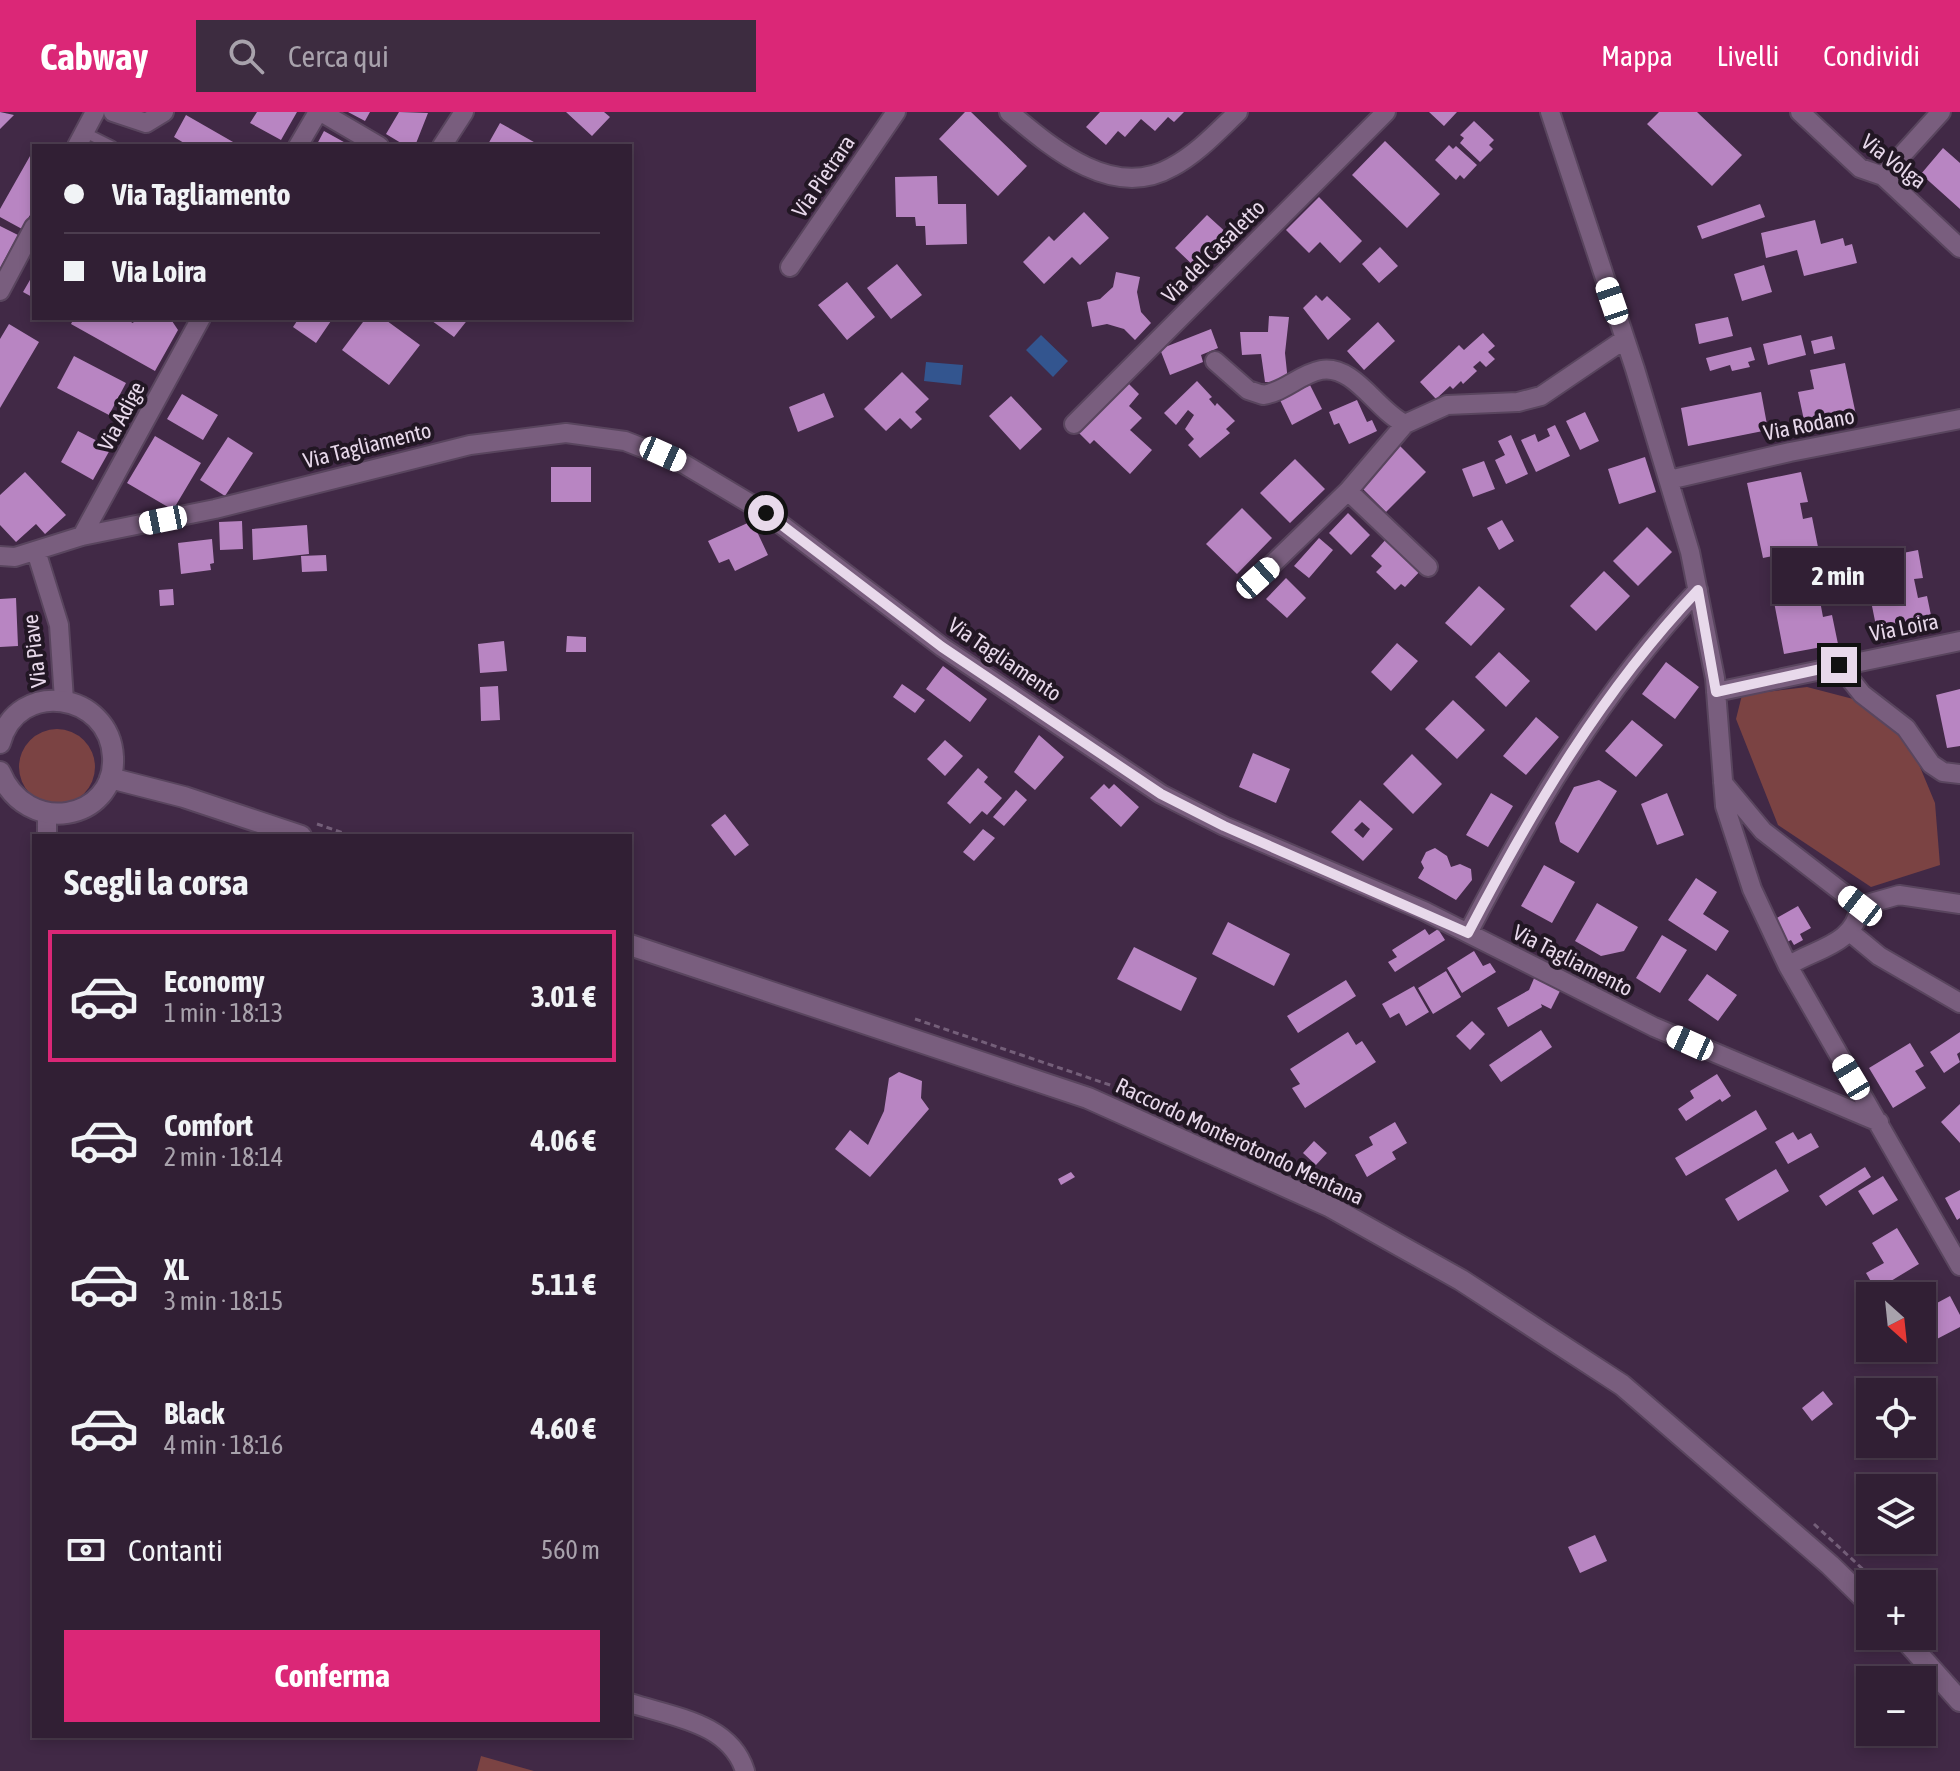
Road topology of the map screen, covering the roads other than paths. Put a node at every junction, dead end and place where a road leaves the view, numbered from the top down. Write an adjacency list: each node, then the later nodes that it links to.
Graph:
1 (95, 112): 13 (street)
2 (113, 112): 3 (street)
3 (164, 112)
4 (320, 112): 15 (street); 16 (street)
5 (464, 112): 17 (street)
6 (896, 112): 21 (street, Via Pietrara)
7 (1009, 112): 8 (street)
8 (1238, 112)
9 (1386, 112): 27 (street, Via del Casaletto)
10 (1550, 112): 24 (street)
11 (1800, 112): 18 (street, Via Volga)
12 (1941, 112): 18 (street)
13 (80, 139): 14 (lane)
14 (103, 144)
15 (299, 144)
16 (376, 144)
17 (443, 144)
18 (1883, 176): 20 (street, Via Volga)
19 (32, 231): 22 (street)
20 (1960, 248)
21 (790, 267)
22 (0, 291)
23 (200, 320): 31 (street, Via Adige)
24 (1625, 339): 28 (street); 29 (street)
25 (1215, 361): 28 (street)
26 (1960, 419): 29 (street, Via Rodano)
27 (1074, 424)
28 (1405, 424): 30 (street)
29 (1669, 480): 36 (street)
30 (1348, 491): 34 (street); 35 (street)
31 (82, 536): 32 (street, Via Tagliamento); 52 (street, Via Tagliamento)
32 (36, 551): 33 (street, Via Tagliamento); 40 (street, Via Piave)
33 (0, 556)
34 (1428, 567)
35 (1258, 578)
36 (1698, 590): 39 (street); 52 (street)
37 (1960, 641): 38 (street, Via Loira)
38 (1839, 665): 39 (street, Via Loira); 43 (street)
39 (1716, 692): 45 (street)
40 (64, 700): 41 (main road); 44 (main road)
41 (0, 743)
42 (0, 772): 46 (main road)
43 (1960, 774)
44 (110, 778): 46 (main road); 47 (main road)
45 (1723, 782): 50 (street); 54 (street)
46 (47, 815): 48 (street)
47 (306, 829)
48 (47, 834)
49 (1960, 904): 50 (street)
50 (1860, 906): 51 (street)
51 (1850, 932): 54 (street); 55 (street)
52 (1468, 933): 56 (street, Via Tagliamento)
53 (632, 946): 58 (main road, Raccordo Monterotondo Mentana)
54 (1788, 966): 56 (street)
55 (1960, 1003)
56 (1879, 1122): 57 (street)
57 (1960, 1266)
58 (1856, 1590)
59 (1914, 1650): 60 (main road)
60 (1960, 1701)
61 (632, 1704): 62 (street)
62 (745, 1771)

